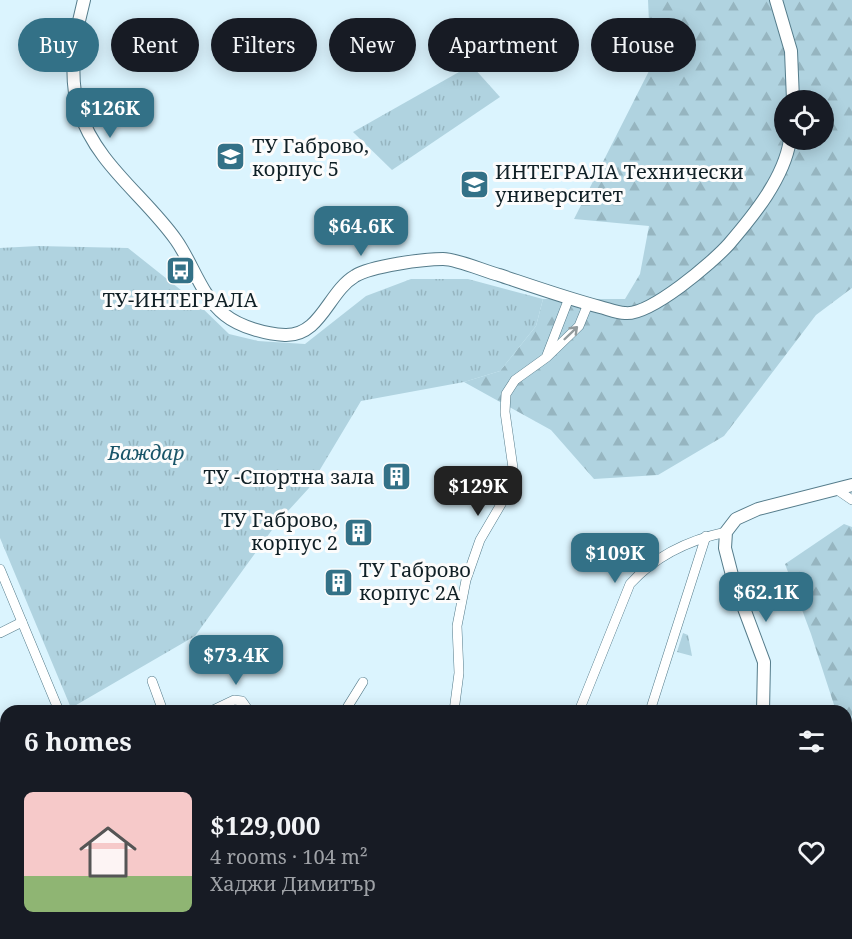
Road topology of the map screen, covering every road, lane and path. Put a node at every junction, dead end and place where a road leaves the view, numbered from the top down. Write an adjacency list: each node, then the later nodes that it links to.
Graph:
1 (84, 0): 5 (street)
2 (777, 0): 3 (street)
3 (792, 90)
4 (787, 150): 6 (street)
5 (569, 298): 6 (street); 7 (street)
6 (588, 304): 7 (street, one-way to 6)
7 (547, 357): 23 (street)
8 (852, 485): 9 (street)
9 (836, 489): 10 (street); 11 (street)
10 (852, 500)
11 (726, 532): 12 (street); 26 (street)
12 (706, 536): 24 (street); 25 (street)
13 (0, 569): 14 (street)
14 (22, 622): 15 (street); 18 (street)
15 (0, 633)
16 (152, 681): 19 (street)
17 (363, 682): 22 (street)
18 (57, 705)
19 (161, 705)
20 (224, 705): 21 (street)
21 (245, 705)
22 (349, 705)
23 (455, 705)
24 (581, 705)
25 (652, 705)
26 (763, 705)

